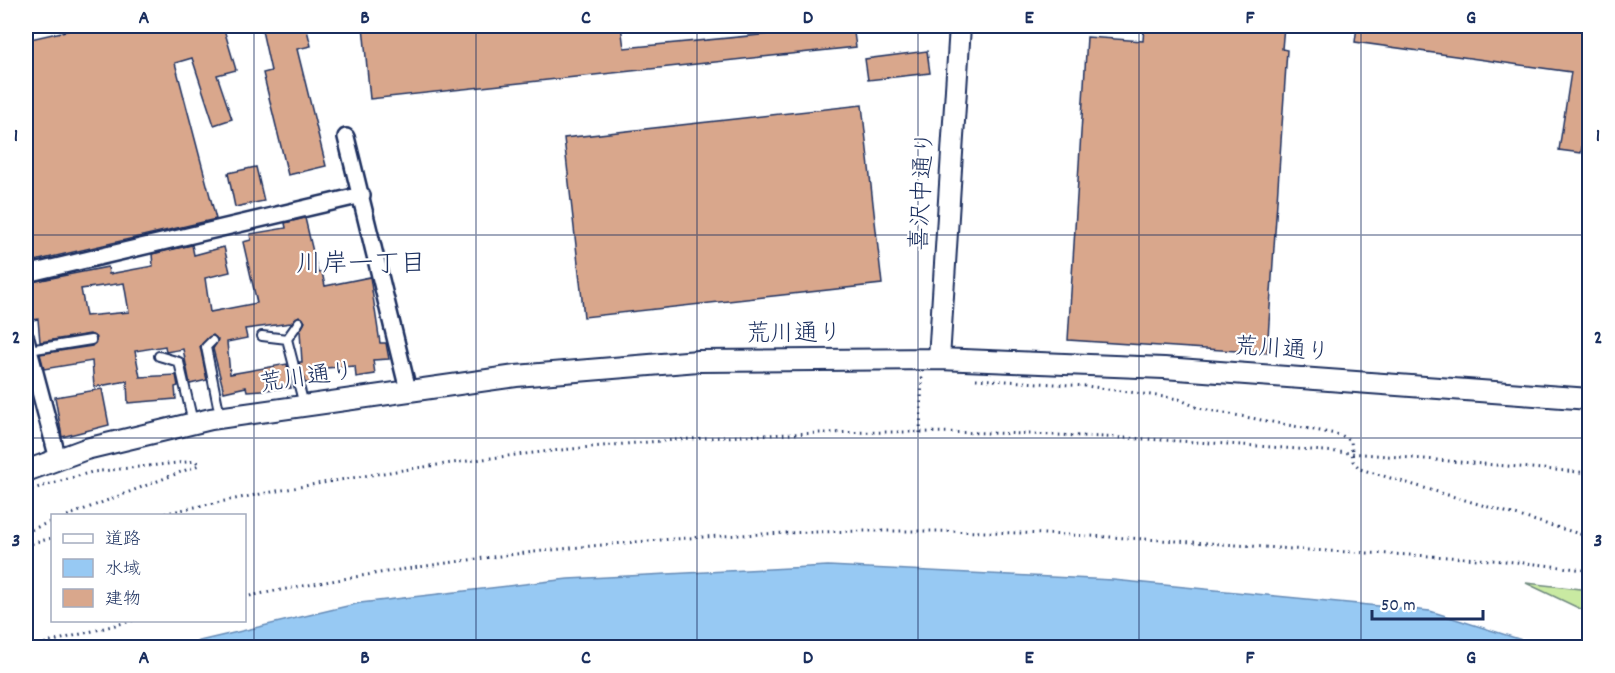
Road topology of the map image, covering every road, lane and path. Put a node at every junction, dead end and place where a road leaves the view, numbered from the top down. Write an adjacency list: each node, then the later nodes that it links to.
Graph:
1 (960, 26): 12 (street, 喜沢中通り)
2 (346, 137): 3 (street)
3 (362, 195): 4 (street); 14 (street)
4 (26, 273)
5 (299, 322): 7 (lane)
6 (262, 336): 7 (lane)
7 (287, 339): 16 (lane)
8 (91, 340): 10 (lane)
9 (212, 341): 17 (lane)
10 (27, 345): 21 (street)
11 (159, 356): 18 (lane)
12 (931, 359): 14 (street, 荒川通り); 15 (street, 荒川通り); 19 (path)
13 (968, 378): 20 (path)
14 (408, 390): 16 (street, 荒川通り)
15 (1581, 398)
16 (304, 405): 17 (street, 荒川通り)
17 (220, 418): 18 (street, 荒川通り)
18 (193, 423): 21 (street, 荒川通り)
19 (920, 433): 20 (path); 26 (path)
20 (1351, 453): 23 (path); 29 (path)
21 (58, 459): 22 (street, 荒川通り)
22 (26, 471)
23 (1590, 472)
24 (26, 491): 25 (path)
25 (73, 514)
26 (163, 514)
27 (51, 521): 28 (path)
28 (26, 532)
29 (1590, 537)
30 (51, 538): 31 (path)
31 (26, 545)
32 (1590, 571): 33 (path)
33 (246, 597)
34 (131, 622): 35 (path)
35 (27, 648)

